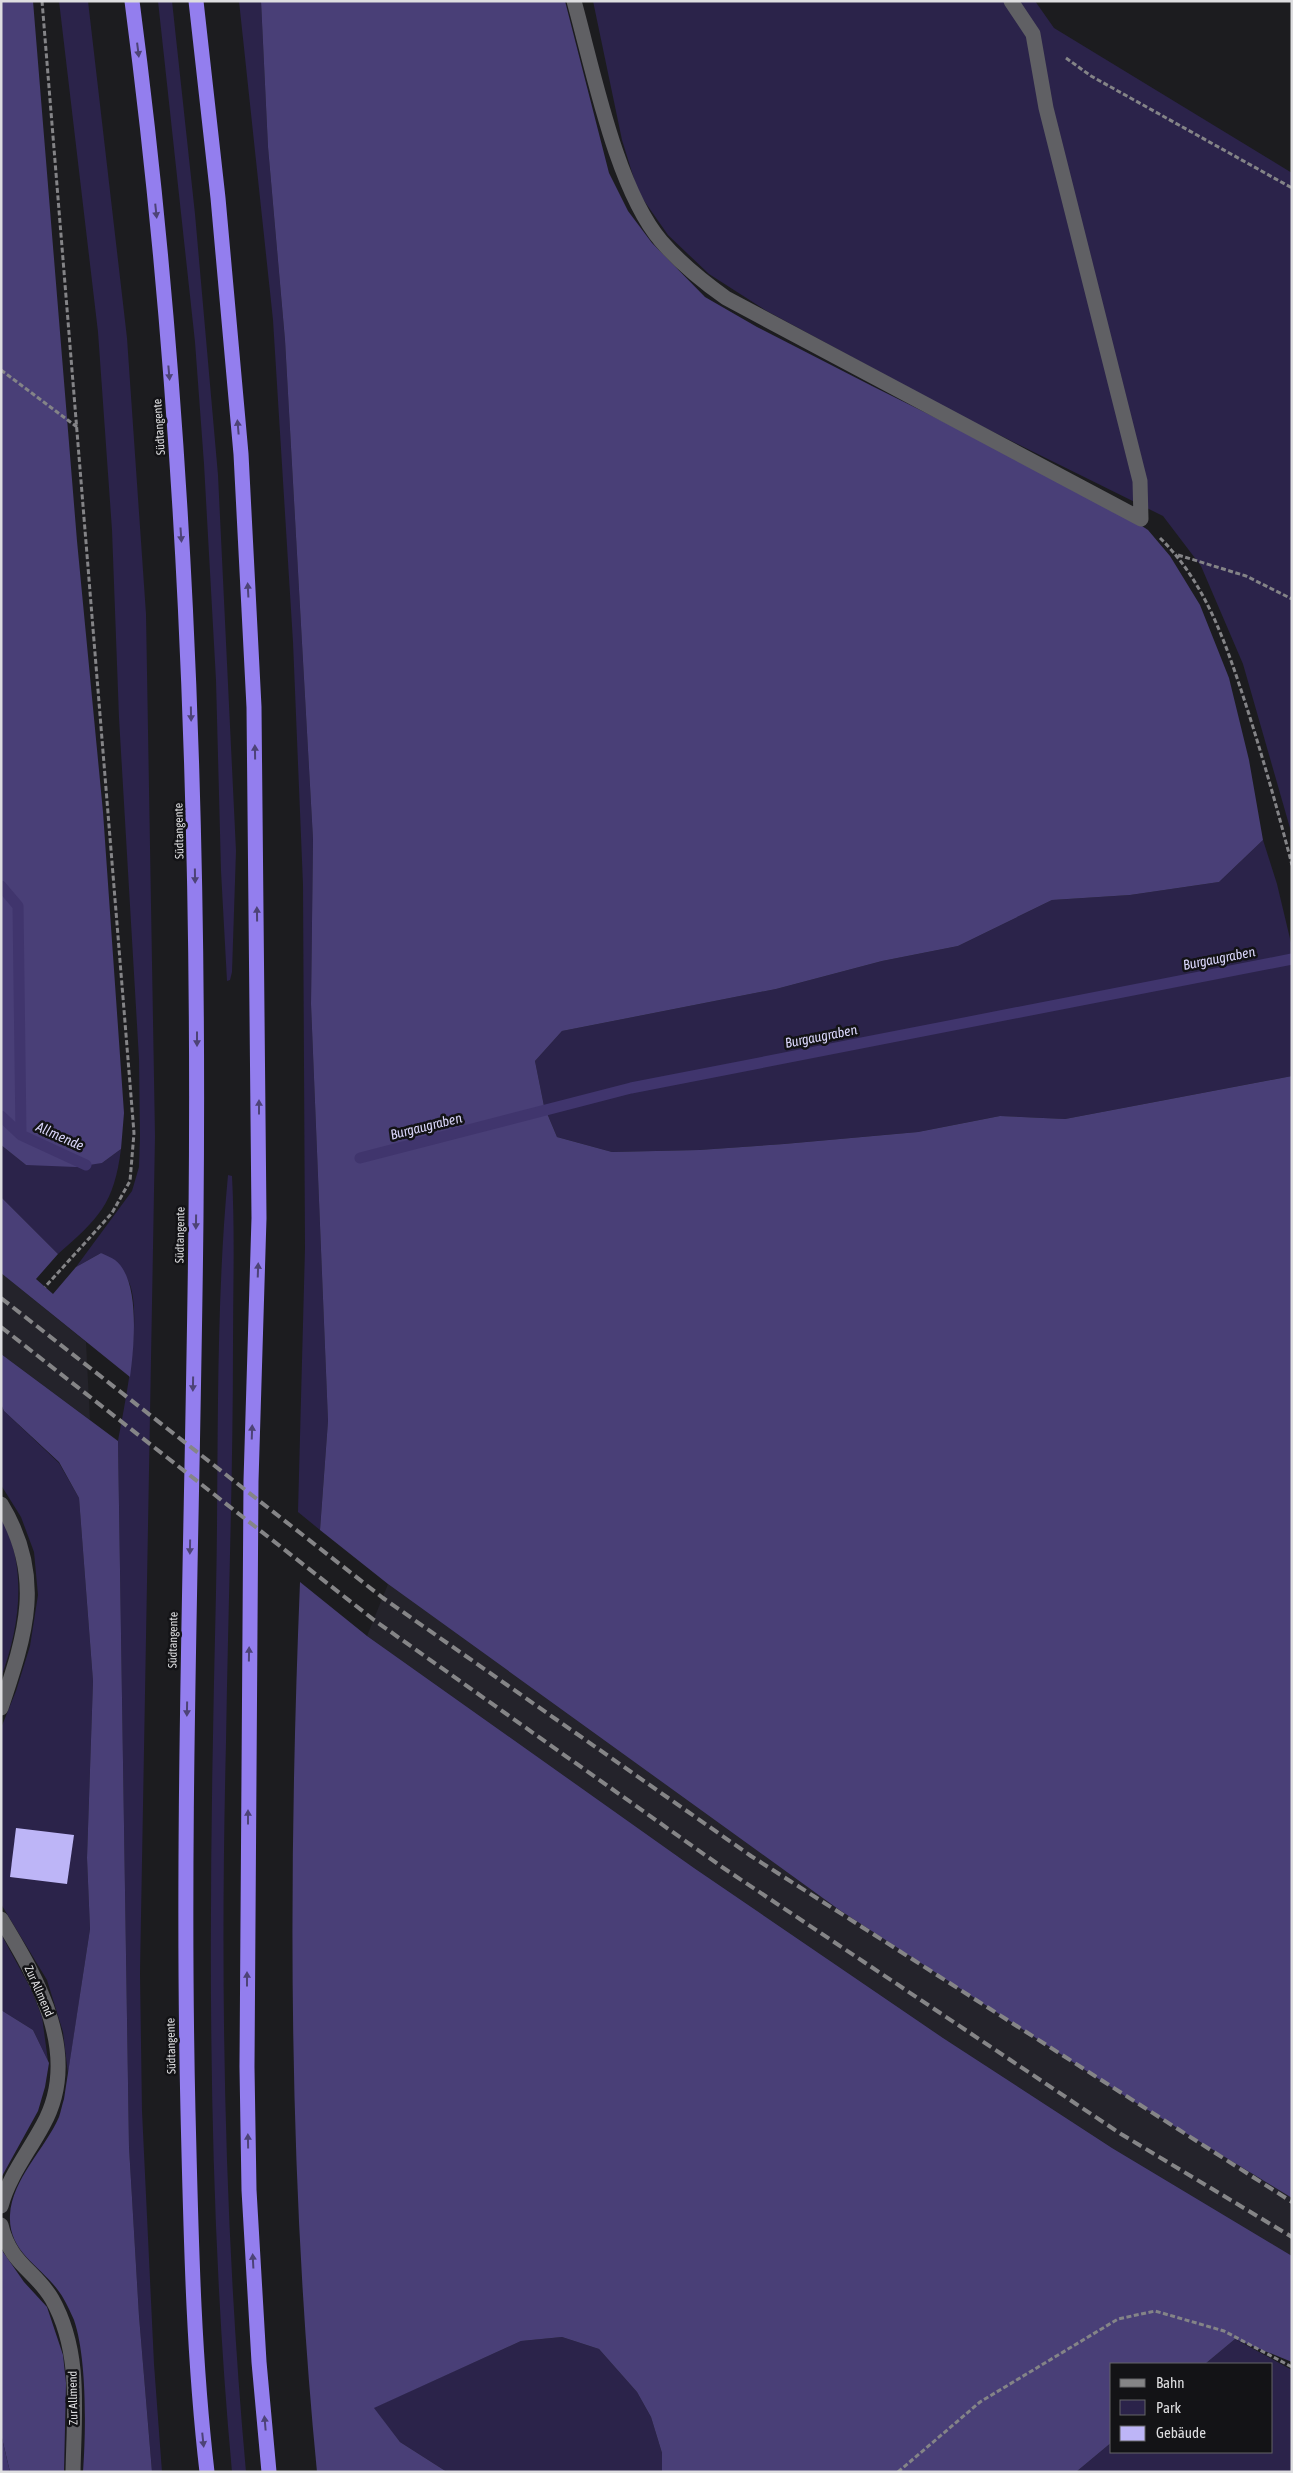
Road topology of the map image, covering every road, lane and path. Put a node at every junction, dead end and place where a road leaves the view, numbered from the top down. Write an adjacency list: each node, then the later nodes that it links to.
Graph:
1 (42, 1): 9 (path)
2 (132, 1): 22 (highway, Südtangente, one-way to 22)
3 (196, 1): 23 (highway, one-way to 3)
4 (574, 1): 10 (lane)
5 (1011, 1): 6 (lane)
6 (1033, 34): 7 (path); 10 (lane)
7 (1292, 188)
8 (1, 370): 9 (path)
9 (77, 427): 14 (path)
10 (1141, 519): 11 (path)
11 (1177, 555): 12 (path); 13 (path)
12 (1292, 599)
13 (1292, 865)
14 (45, 1287)
15 (1, 1504): 16 (lane)
16 (1, 1708)
17 (1, 1919): 18 (lane, Zur Allmend)
18 (1, 2206)
19 (1, 2224): 21 (lane, Zur Allmend)
20 (1292, 2367): 24 (path)
21 (73, 2472)
22 (207, 2472)
23 (269, 2472)
24 (898, 2472)

